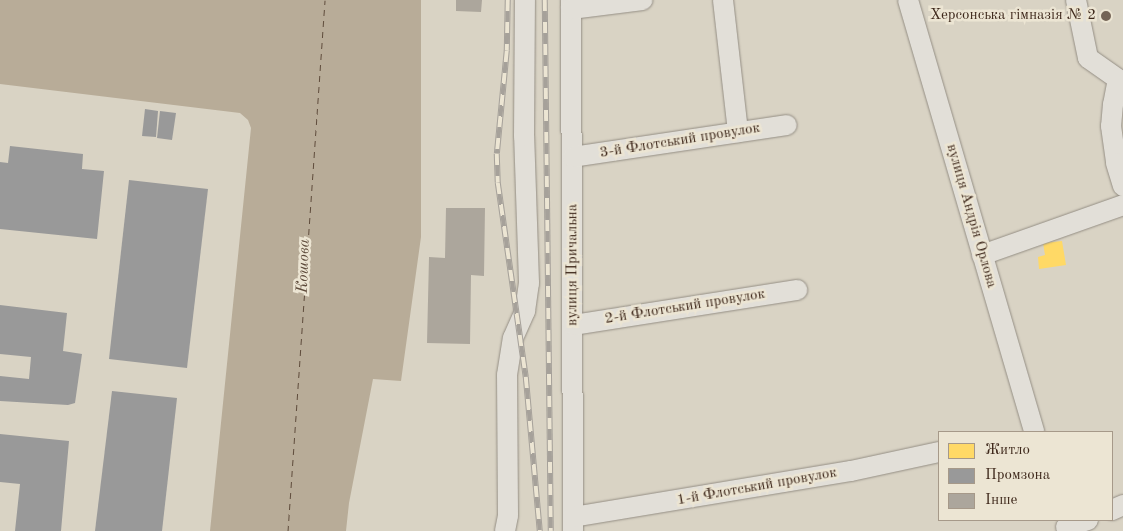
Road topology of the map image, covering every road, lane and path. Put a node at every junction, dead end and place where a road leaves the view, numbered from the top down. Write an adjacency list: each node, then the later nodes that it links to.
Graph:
1 (524, 0): 21 (street)
2 (642, 0): 6 (street)
3 (723, 0): 9 (street)
4 (908, 0): 13 (street, вулиця Андрія Орлова)
5 (1076, 0): 7 (street)
6 (571, 4): 10 (street, вулиця Причальна)
7 (1120, 73): 11 (street)
8 (787, 125): 9 (street, 3-й Флотський провулок)
9 (738, 132): 10 (street, 3-й Флотський провулок)
10 (573, 157): 15 (street, вулиця Причальна)
11 (1123, 186)
12 (1123, 205): 13 (street)
13 (982, 254): 16 (street, вулиця Андрія Орлова)
14 (797, 290): 15 (street, 2-й Флотський провулок)
15 (573, 325): 19 (street, вулиця Причальна)
16 (1028, 431)
17 (938, 452): 19 (street, 1-й Флотський провулок)
18 (1084, 521): 20 (street)
19 (573, 524)
20 (1066, 526)
21 (505, 531)

